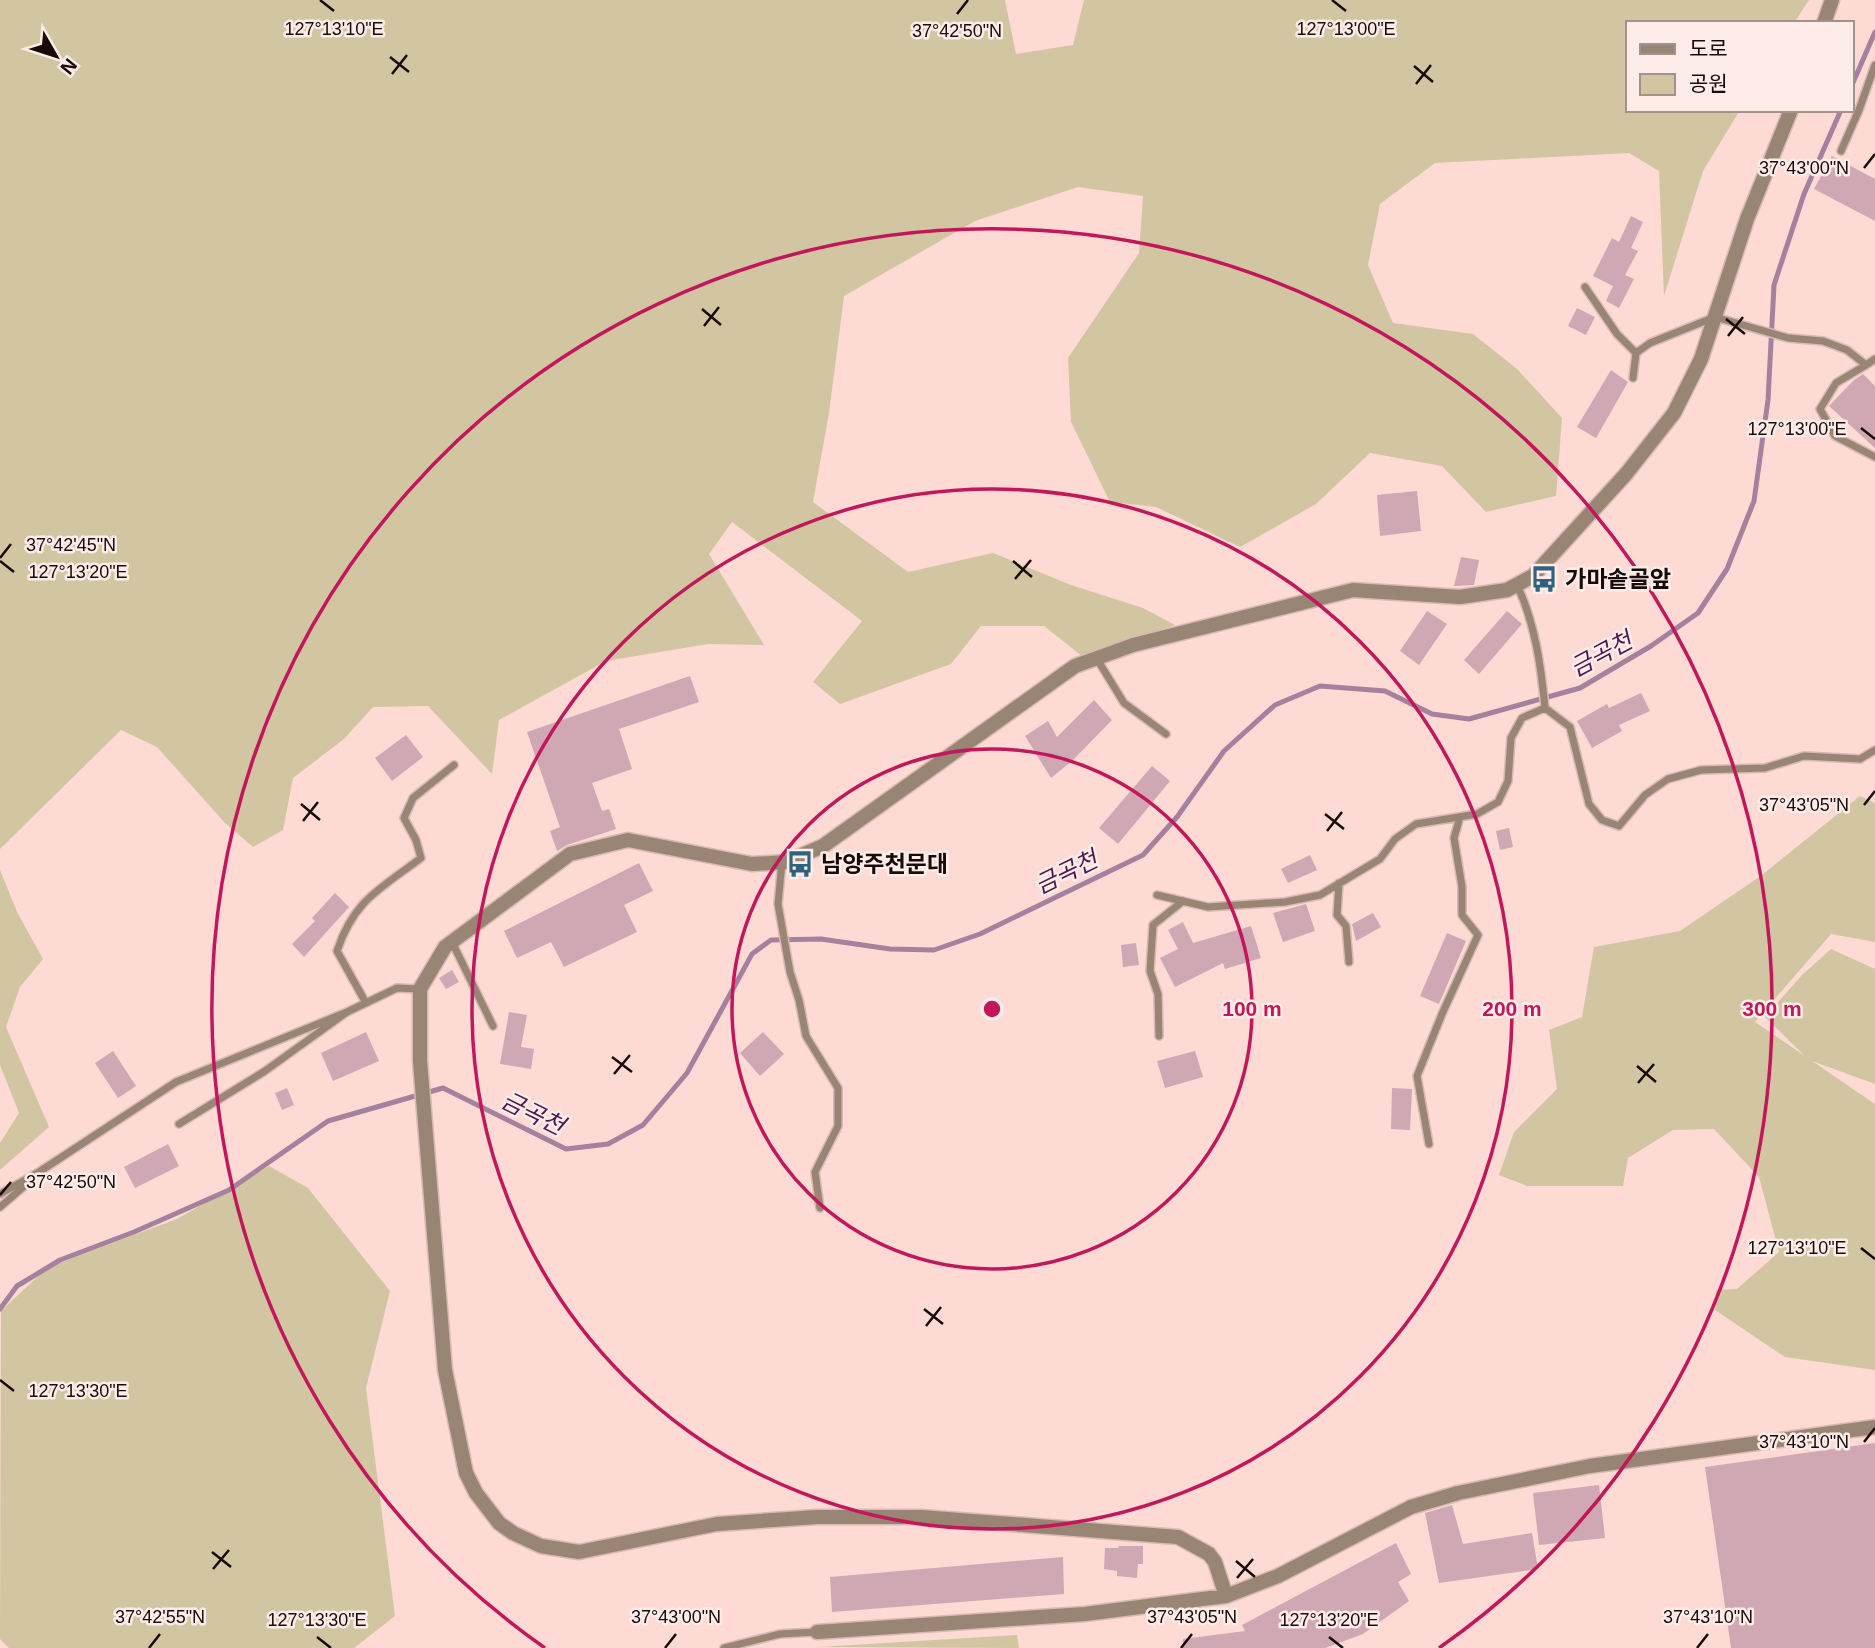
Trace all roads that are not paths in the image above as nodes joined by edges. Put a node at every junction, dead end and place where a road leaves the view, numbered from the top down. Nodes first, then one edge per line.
1 (1832, 0) edge
2 (1825, 21) edge
3 (1875, 65) edge
4 (1789, 112) edge
5 (1841, 151) dead end
6 (1585, 286) dead end
7 (1715, 317) junction
8 (1636, 353) junction
9 (1875, 359) edge
10 (1866, 366) junction
11 (1633, 378) dead end
12 (1875, 457) edge
13 (1517, 585) junction
14 (1096, 658) junction
15 (1545, 708) junction
16 (1166, 734) dead end
17 (1875, 750) edge
18 (454, 765) dead end
19 (1460, 817) junction
20 (782, 862) junction
21 (1339, 883) junction
22 (1157, 895) dead end
23 (1183, 901) junction
24 (452, 942) junction
25 (1349, 962) dead end
26 (420, 989) junction
27 (366, 1003) junction
28 (347, 1012) junction
29 (493, 1026) dead end
30 (1159, 1036) dead end
31 (179, 1124) dead end
32 (1429, 1144) dead end
33 (40, 1172) junction
34 (0, 1194) edge
35 (0, 1207) edge
36 (820, 1208) dead end
37 (1875, 1427) edge
38 (1216, 1565) junction
39 (1226, 1596) junction
40 (1203, 1599) junction
41 (817, 1632) joint
42 (724, 1648) edge

1 - 2 street
3 - 5 lane
4 - 7 street
6 - 8 lane
7 - 8 lane
7 - 10 lane
7 - 13 street
8 - 11 lane
9 - 10 lane
10 - 12 lane
13 - 14 street
13 - 15 lane
14 - 16 lane
14 - 20 street
15 - 17 lane
15 - 19 lane
18 - 27 lane
19 - 21 lane
19 - 32 lane
20 - 24 street
20 - 36 lane
21 - 23 lane
21 - 25 lane
22 - 23 lane
23 - 30 lane
24 - 26 street
24 - 29 lane
26 - 27 lane
26 - 38 street
27 - 28 lane
28 - 31 lane
28 - 33 lane
33 - 34 lane
33 - 35 lane
37 - 39 street
38 - 39 street
38 - 40 lane
39 - 40 street
40 - 41 street
41 - 42 lane

